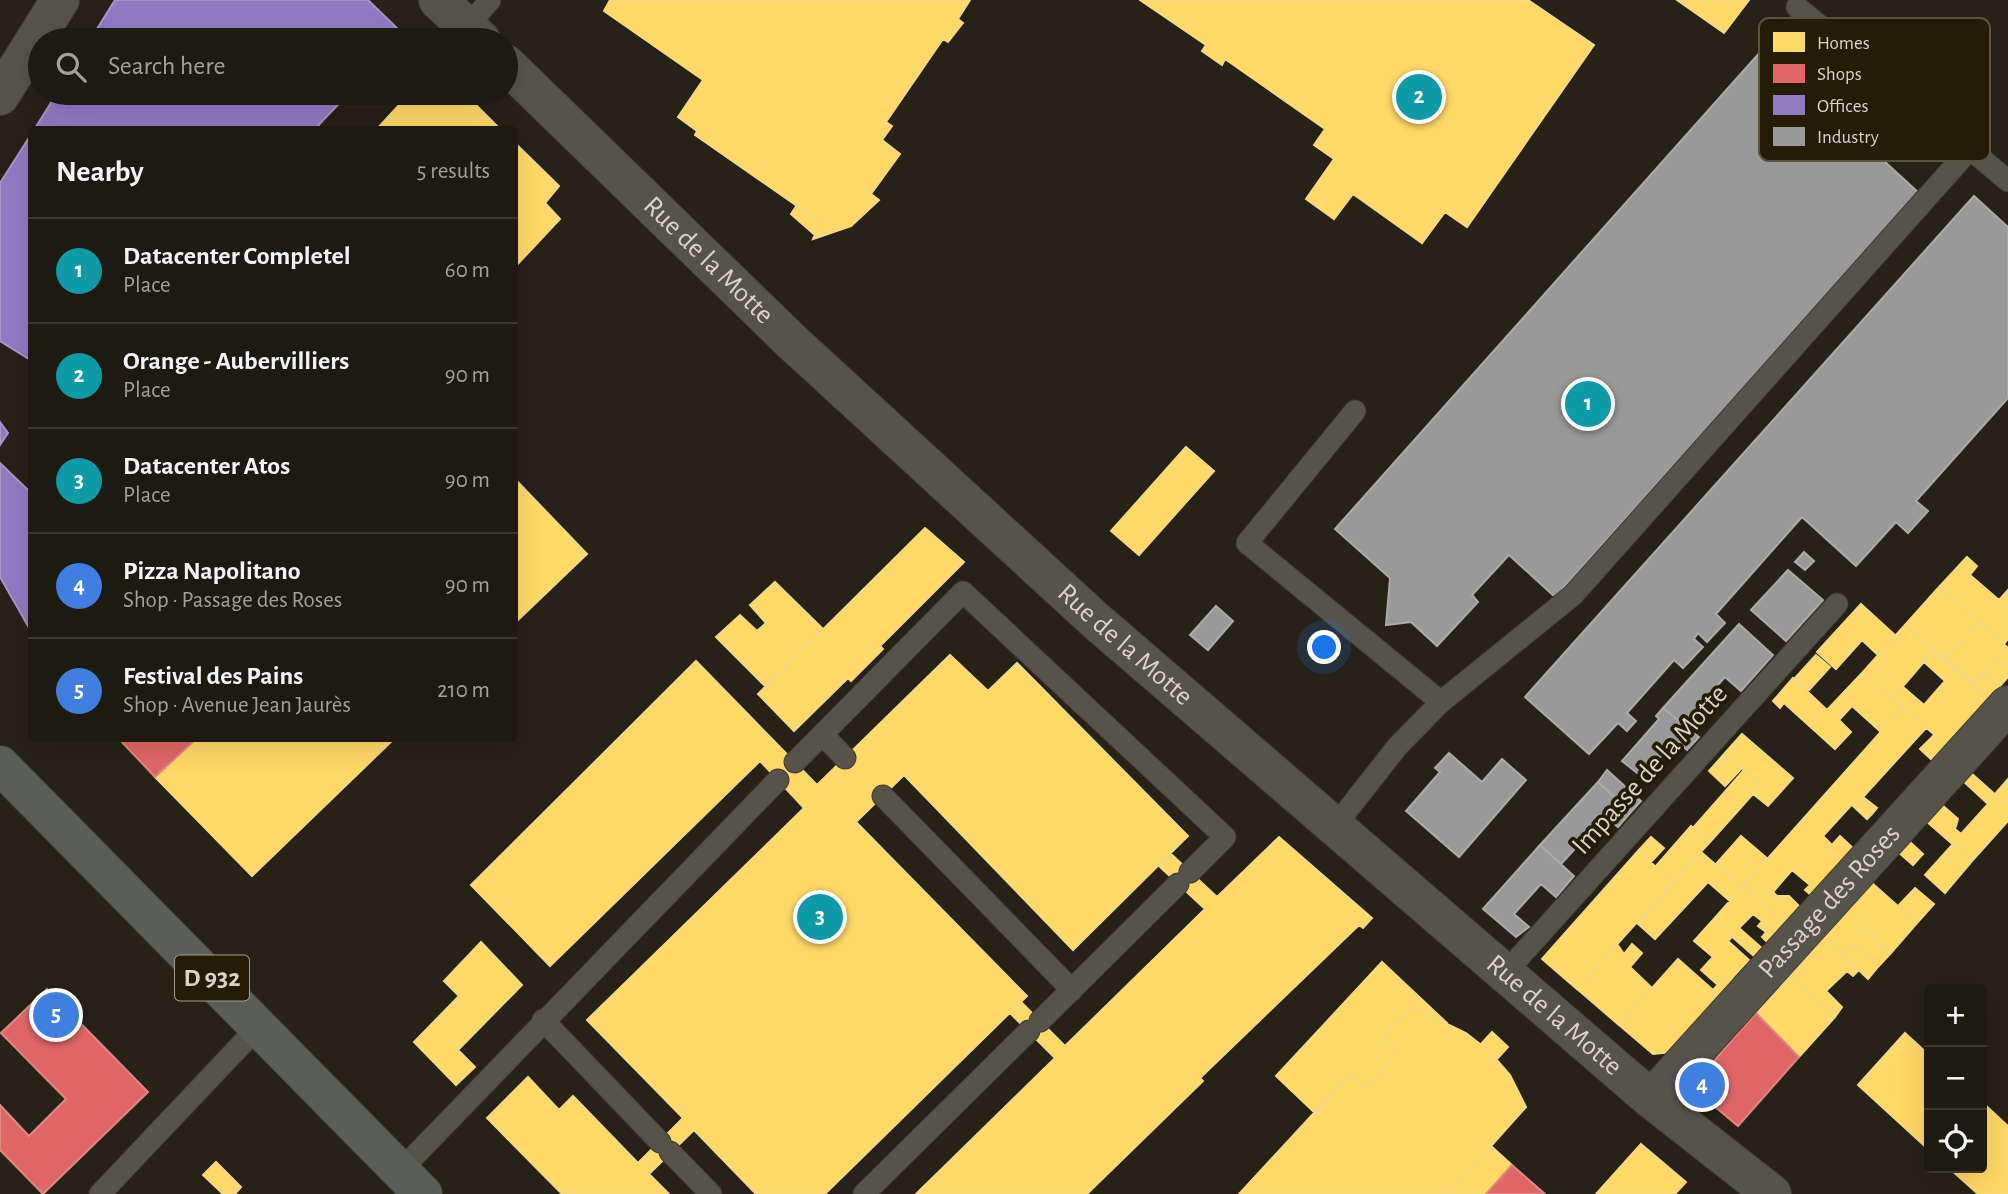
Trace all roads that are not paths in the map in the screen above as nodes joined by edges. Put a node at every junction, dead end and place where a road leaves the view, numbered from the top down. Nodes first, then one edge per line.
1 (60, 0) edge
2 (438, 0) edge
3 (1797, 7) dead end
4 (1810, 18) edge
5 (479, 23) edge
6 (42, 28) edge
7 (28, 51) edge
8 (518, 76) edge
9 (0, 96) edge
10 (1959, 161) edge
11 (1984, 161) edge
12 (2008, 181) edge
13 (1355, 411) dead end
14 (1838, 604) dead end
15 (1441, 702) junction
16 (2008, 705) edge
17 (823, 735) junction
18 (845, 758) dead end
19 (795, 762) dead end
20 (0, 765) edge
21 (778, 780) dead end
22 (883, 796) dead end
23 (1335, 826) junction
24 (1505, 973) junction
25 (1072, 989) junction
26 (543, 1020) junction
27 (259, 1026) junction
28 (1651, 1099) junction
29 (411, 1182) edge
30 (100, 1194) edge
31 (711, 1194) edge
32 (864, 1194) edge
33 (1772, 1194) edge

1 - 6 street
2 - 5 street
3 - 4 lane
7 - 9 street
8 - 23 street, Rue de la Motte
10 - 15 lane
11 - 12 lane
13 - 15 lane
14 - 24 lane, Impasse de la Motte
15 - 23 lane
16 - 28 street, Passage des Roses
17 - 18 lane
17 - 19 lane
17 - 25 lane
20 - 27 main road, D 932
21 - 26 lane
22 - 25 lane
23 - 24 street, Rue de la Motte
24 - 28 street, Rue de la Motte
25 - 32 lane
26 - 29 lane
26 - 31 lane
27 - 29 main road, D 932
27 - 30 lane
28 - 33 street, Rue de la Motte

